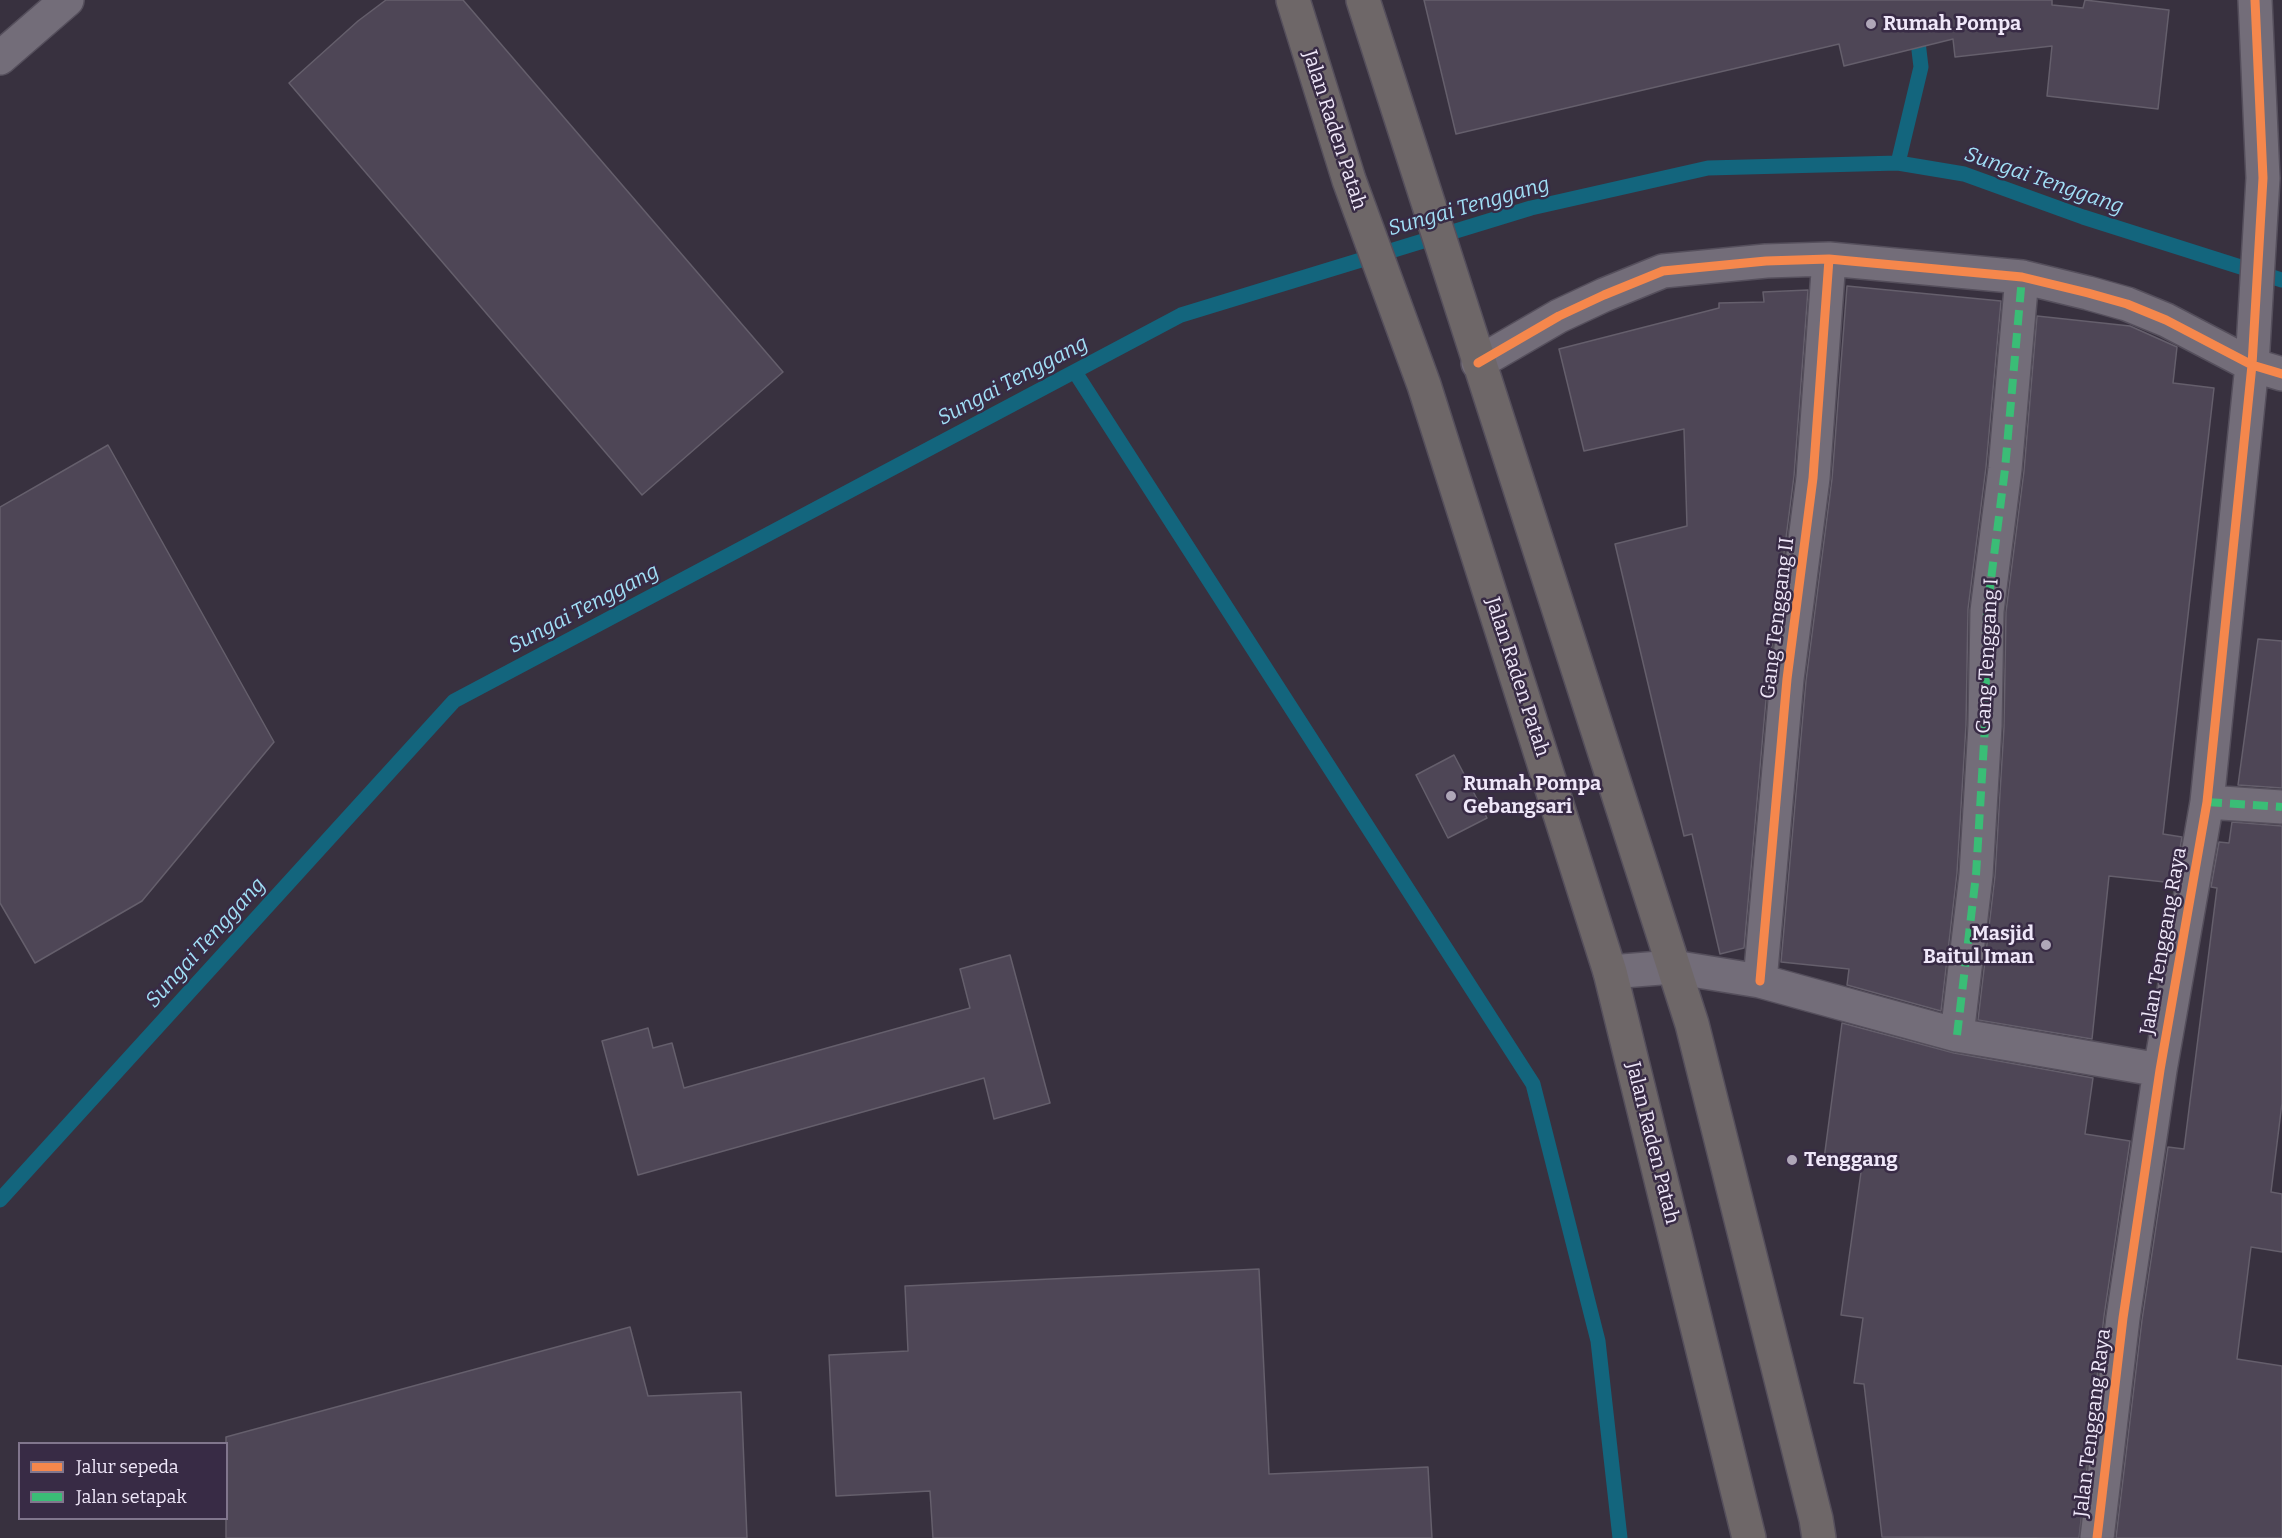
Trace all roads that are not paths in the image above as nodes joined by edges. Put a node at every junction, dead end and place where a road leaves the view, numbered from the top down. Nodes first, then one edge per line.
1 (67, 0) edge
2 (1293, 0) edge
3 (1363, 0) edge
4 (2255, 0) edge
5 (0, 58) edge
6 (2269, 190) edge
7 (1829, 259) junction
8 (2022, 277) junction
9 (1477, 359) junction
10 (2262, 363) edge
11 (2206, 802) junction
12 (2282, 807) edge
13 (1673, 966) junction
14 (1610, 972) junction
15 (1760, 981) junction
16 (1958, 1035) junction
17 (2160, 1070) junction
18 (1749, 1538) edge
19 (1819, 1538) edge
20 (2097, 1538) edge

1 - 5 street
2 - 14 highway, Jalan Raden Patah
3 - 9 highway
4 - 6 street
6 - 10 street, Jalan Tenggang Raya
7 - 8 street
7 - 9 street
7 - 15 street, Gang Tenggang II
8 - 10 street
8 - 16 street, Gang Tenggang I
9 - 13 highway
10 - 11 street, Jalan Tenggang Raya
11 - 12 street
11 - 17 street, Jalan Tenggang Raya
13 - 14 street
13 - 15 street
13 - 19 highway
14 - 18 highway, Jalan Raden Patah
15 - 16 street
16 - 17 street
17 - 20 street, Jalan Tenggang Raya

